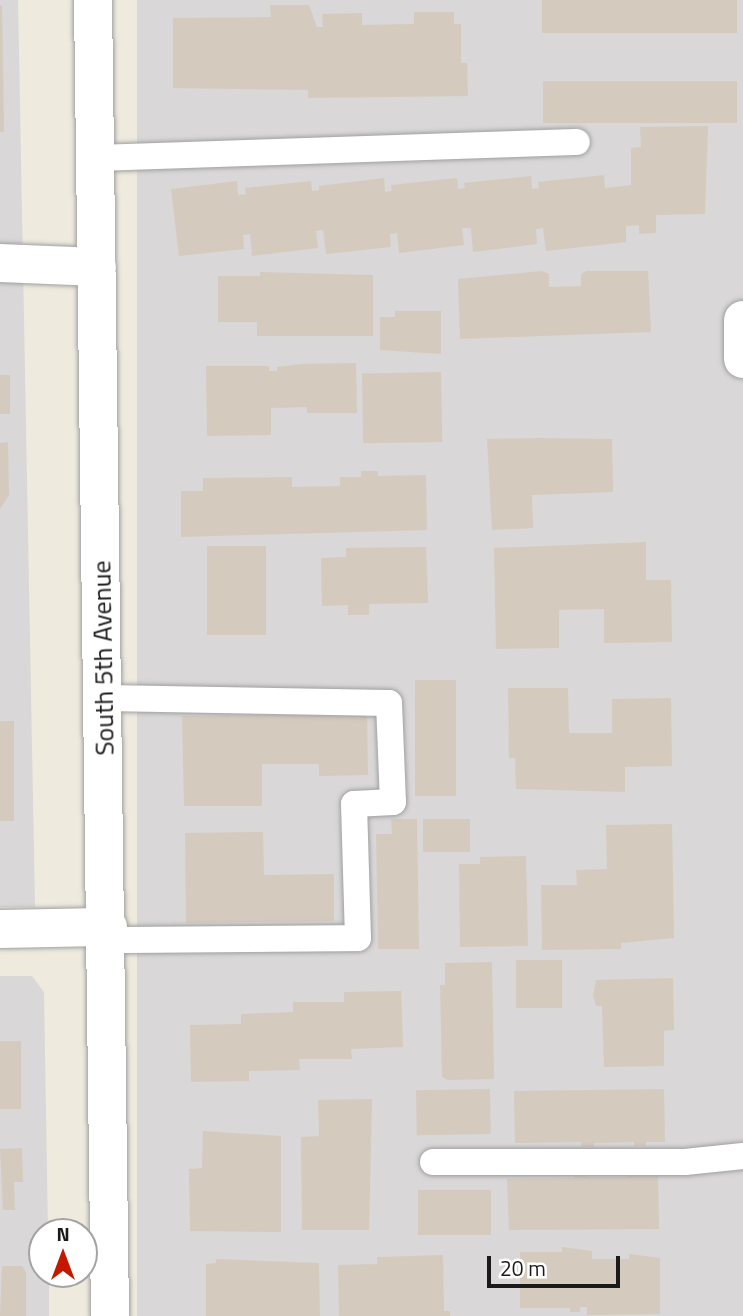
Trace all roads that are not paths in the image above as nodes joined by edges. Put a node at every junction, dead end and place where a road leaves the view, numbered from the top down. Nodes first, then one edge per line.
1 (93, 0) edge
2 (577, 142) dead end
3 (95, 158) junction
4 (0, 263) edge
5 (97, 268) junction
6 (743, 320) edge
7 (743, 359) edge
8 (104, 698) junction
9 (0, 929) edge
10 (108, 934) junction
11 (743, 1156) edge
12 (433, 1162) dead end
13 (110, 1316) edge

1 - 3 street, South 5th Avenue
2 - 3 lane
3 - 5 street, South 5th Avenue
4 - 5 street
5 - 8 street, South 5th Avenue
6 - 7 street
8 - 10 street, South 5th Avenue
8 - 10 lane
9 - 10 street
10 - 13 street, South 5th Avenue
11 - 12 lane

